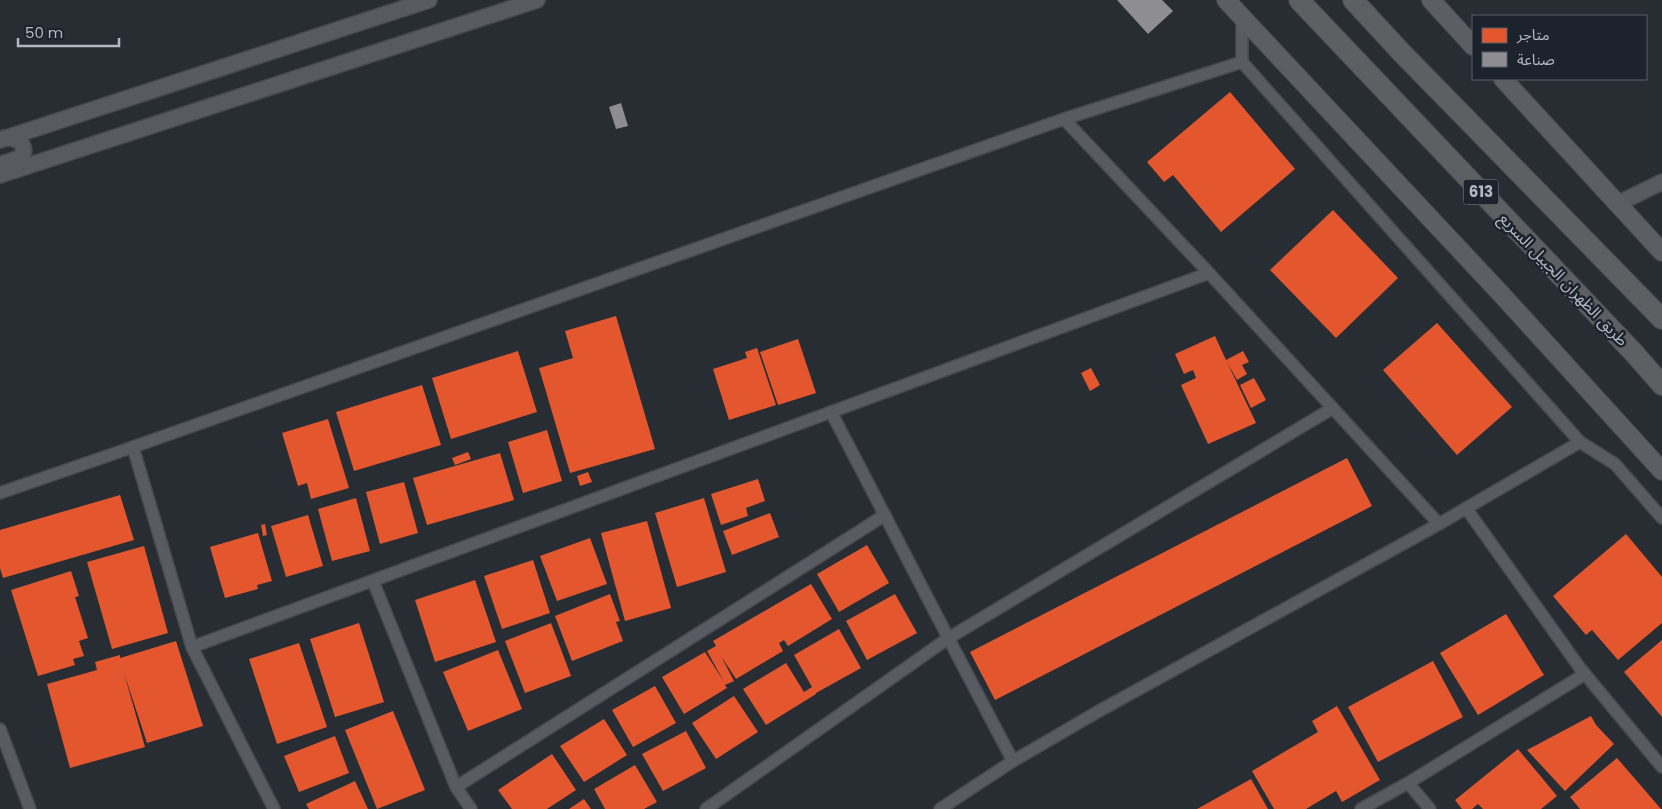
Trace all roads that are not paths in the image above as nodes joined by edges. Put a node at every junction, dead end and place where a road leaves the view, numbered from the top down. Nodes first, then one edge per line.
1 (430, 0) edge
2 (537, 0) edge
3 (1226, 0) edge
4 (1299, 0) edge
5 (1353, 0) edge
6 (1360, 0) edge
7 (1431, 0) edge
8 (1242, 17) junction
9 (1472, 45) edge
10 (1401, 52) junction
11 (1242, 62) junction
12 (1504, 80) edge
13 (1064, 119) junction
14 (2, 139) edge
15 (0, 164) edge
16 (0, 175) edge
17 (1660, 186) edge
18 (1617, 204) junction
19 (1662, 252) edge
20 (1209, 273) junction
21 (1662, 320) edge
22 (1662, 385) edge
23 (1333, 408) junction
24 (831, 412) junction
25 (1580, 442) junction
26 (134, 448) junction
27 (1662, 471) edge
28 (0, 493) edge
29 (1466, 508) junction
30 (885, 514) junction
31 (1662, 518) edge
32 (1439, 524) junction
33 (373, 580) junction
34 (947, 639) junction
35 (192, 647) junction
36 (1585, 674) junction
37 (0, 729) edge
38 (1013, 761) junction
39 (1662, 768) edge
40 (1408, 783) junction
41 (456, 787) junction
42 (30, 809) edge
43 (274, 809) edge
44 (471, 809) edge
45 (706, 809) edge
46 (940, 809) edge
47 (1361, 809) edge
48 (1430, 809) edge

1 - 14 street
2 - 16 street
3 - 8 main road
4 - 22 highway, طريق الظهران الجبيل السريع / 613
5 - 10 highway, 613
6 - 10 highway
7 - 9 main road
8 - 11 street
8 - 27 main road
10 - 21 highway, 613
11 - 13 street
11 - 25 street
12 - 18 main road
13 - 20 street
13 - 26 street
14 - 15 street
17 - 18 street
18 - 19 main road
20 - 23 street
20 - 24 street
23 - 32 street
23 - 34 street
24 - 30 street
24 - 33 street
25 - 29 street
25 - 31 street
26 - 28 street
26 - 35 street
29 - 32 street
29 - 36 street
30 - 34 street
30 - 41 street
32 - 38 street
33 - 35 street
33 - 41 street
34 - 38 street
34 - 45 street
35 - 43 street
36 - 39 street
36 - 40 street
37 - 42 street
38 - 46 street
40 - 47 street
40 - 48 street
41 - 44 street

